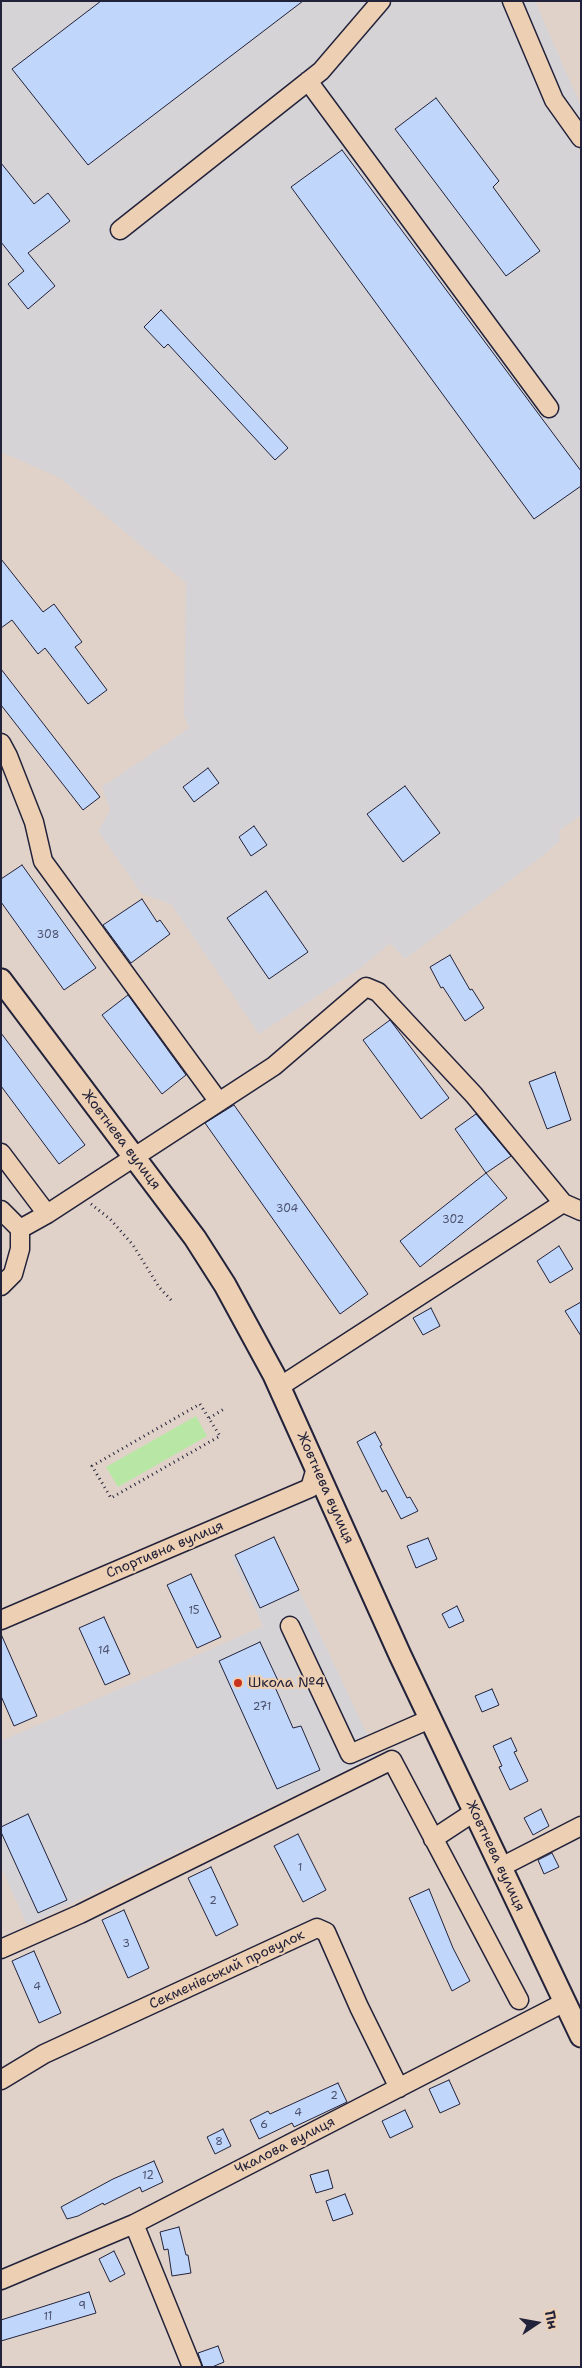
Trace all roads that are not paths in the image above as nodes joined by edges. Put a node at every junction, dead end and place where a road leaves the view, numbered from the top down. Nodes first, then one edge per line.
1 (381, 1) edge
2 (512, 1) edge
3 (308, 81) junction
4 (581, 138) edge
5 (120, 230) dead end
6 (549, 408) dead end
7 (1, 743) edge
8 (1, 980) edge
9 (219, 1102) junction
10 (1, 1154) edge
11 (134, 1157) junction
12 (563, 1203) junction
13 (1, 1210) edge
14 (581, 1211) edge
15 (47, 1214) junction
16 (20, 1229) junction
17 (1, 1286) edge
18 (279, 1388) junction
19 (316, 1468) junction
20 (1, 1620) edge
21 (290, 1626) dead end
22 (430, 1718) junction
23 (474, 1812) junction
24 (581, 1826) edge
25 (433, 1839) junction
26 (501, 1867) junction
27 (1, 1949) edge
28 (519, 2000) dead end
29 (565, 2002) junction
30 (581, 2036) edge
31 (1, 2080) edge
32 (399, 2088) junction
33 (134, 2224) junction
34 (1, 2280) edge
35 (192, 2367) edge

1 - 3 street
2 - 4 street
3 - 5 street
3 - 6 street
7 - 9 street
8 - 11 main road, Жовтнева вулиця
9 - 11 street
9 - 12 street
10 - 15 street
11 - 15 street
11 - 18 main road, Жовтнева вулиця
12 - 14 street
12 - 18 street
13 - 16 street
15 - 16 street
16 - 17 street
18 - 19 main road, Жовтнева вулиця
19 - 20 street, Спортивна вулиця
19 - 22 main road, Жовтнева вулиця
21 - 22 street
22 - 23 main road, Жовтнева вулиця
23 - 25 street
23 - 26 main road, Жовтнева вулиця
24 - 26 street
25 - 27 street
25 - 28 street
26 - 29 main road, Жовтнева вулиця
29 - 30 main road, Жовтнева вулиця
29 - 32 street, Чкалова вулиця
31 - 32 street, Секменівський провулок
32 - 33 street, Чкалова вулиця
33 - 34 street, Чкалова вулиця
33 - 35 street

